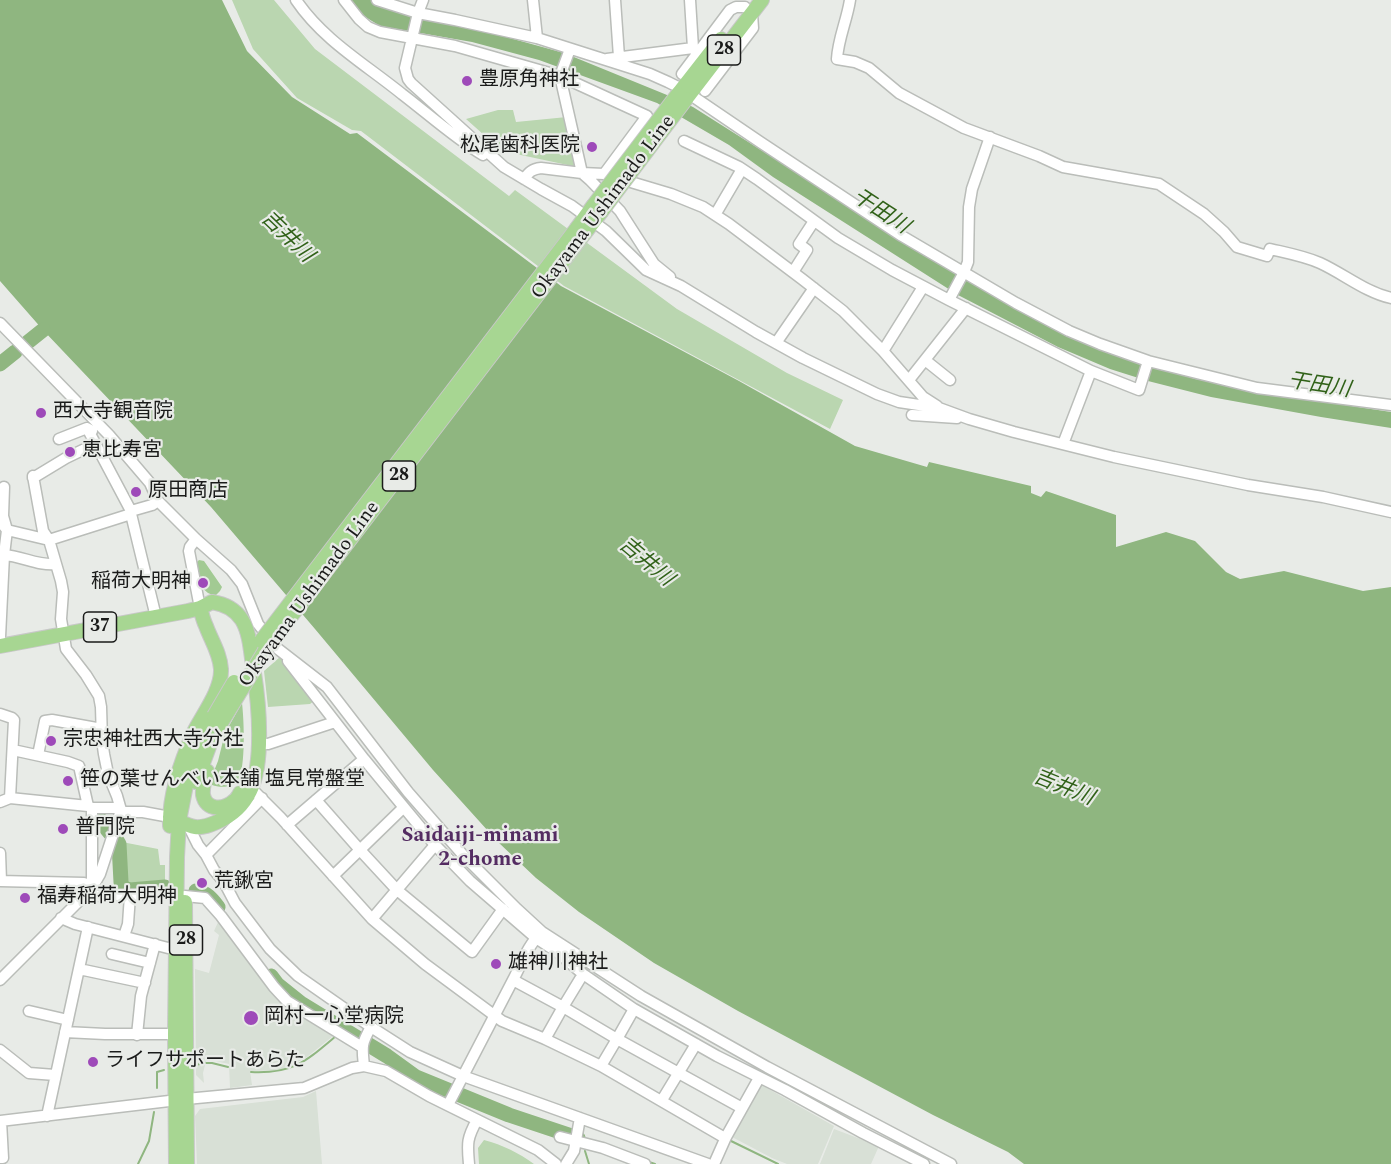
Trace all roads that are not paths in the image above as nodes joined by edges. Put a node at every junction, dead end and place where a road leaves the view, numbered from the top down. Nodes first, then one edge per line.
1 (296, 0) edge
2 (344, 0) edge
3 (377, 0) edge
4 (423, 0) edge
5 (534, 0) edge
6 (615, 0) edge
7 (690, 0) edge
8 (762, 0) edge
9 (850, 0) edge
10 (401, 4) edge
11 (749, 7) edge
12 (418, 15) junction
13 (413, 35) junction
14 (537, 38) junction
15 (697, 49) junction
16 (569, 50) junction
17 (619, 57) junction
18 (603, 59) junction
19 (561, 74) junction
20 (682, 74) dead end
21 (705, 91) dead end
22 (684, 94) junction
23 (990, 137) junction
24 (684, 141) dead end
25 (504, 167) junction
26 (742, 169) junction
27 (582, 173) junction
28 (604, 174) junction
29 (524, 179) junction
30 (593, 214) junction
31 (715, 215) junction
32 (814, 221) junction
33 (793, 273) junction
34 (963, 274) junction
35 (681, 286) junction
36 (923, 287) junction
37 (814, 288) junction
38 (950, 298) junction
39 (1391, 298) edge
40 (966, 308) junction
41 (0, 323) edge
42 (776, 343) junction
43 (883, 351) junction
44 (925, 360) junction
45 (1148, 362) junction
46 (1091, 371) junction
47 (909, 380) junction
48 (950, 380) dead end
49 (1391, 405) edge
50 (939, 408) junction
51 (912, 415) dead end
52 (969, 419) junction
53 (87, 428) junction
54 (109, 435) junction
55 (59, 439) dead end
56 (95, 444) junction
57 (1063, 444) junction
58 (4, 487) dead end
59 (158, 501) junction
60 (1391, 512) edge
61 (131, 513) junction
62 (4, 525) edge
63 (196, 539) junction
64 (49, 540) junction
65 (4, 555) junction
66 (56, 564) junction
67 (200, 608) junction
68 (156, 617) junction
69 (64, 634) junction
70 (0, 637) edge
71 (0, 646) edge
72 (278, 649) junction
73 (0, 714) edge
74 (217, 719) junction
75 (335, 722) junction
76 (102, 729) junction
77 (213, 736) junction
78 (259, 744) junction
79 (13, 750) junction
80 (38, 755) junction
81 (364, 759) junction
82 (108, 773) junction
83 (82, 779) junction
84 (257, 793) junction
85 (5, 800) edge
86 (316, 800) junction
87 (90, 807) junction
88 (403, 808) junction
89 (121, 810) junction
90 (179, 821) junction
91 (287, 825) junction
92 (435, 845) junction
93 (360, 850) junction
94 (0, 853) edge
95 (206, 855) junction
96 (333, 876) junction
97 (1, 881) edge
98 (92, 887) junction
99 (397, 890) junction
100 (178, 894) junction
101 (130, 895) junction
102 (84, 896) junction
103 (503, 909) junction
104 (61, 918) junction
105 (372, 919) junction
106 (88, 927) junction
107 (539, 935) junction
108 (124, 936) junction
109 (155, 944) junction
110 (176, 946) junction
111 (112, 954) dead end
112 (150, 963) junction
113 (79, 969) junction
114 (181, 973) junction
115 (580, 979) dead end
116 (0, 980) edge
117 (513, 980) junction
118 (145, 983) junction
119 (563, 1006) junction
120 (634, 1009) junction
121 (29, 1011) dead end
122 (494, 1015) junction
123 (68, 1020) junction
124 (371, 1028) junction
125 (66, 1032) junction
126 (175, 1034) junction
127 (137, 1035) junction
128 (546, 1039) junction
129 (617, 1039) junction
130 (363, 1043) junction
131 (696, 1044) junction
132 (0, 1050) edge
133 (364, 1066) junction
134 (601, 1066) junction
135 (679, 1073) junction
136 (56, 1075) junction
137 (463, 1076) junction
138 (759, 1078) junction
139 (180, 1100) junction
140 (662, 1100) junction
141 (450, 1102) junction
142 (742, 1108) junction
143 (47, 1116) junction
144 (580, 1118) junction
145 (477, 1120) junction
146 (0, 1121) edge
147 (560, 1137) dead end
148 (577, 1137) junction
149 (725, 1138) junction
150 (2, 1160) edge
151 (176, 1164) edge
152 (187, 1164) edge
153 (469, 1164) edge
154 (556, 1164) edge
155 (566, 1164) edge
156 (645, 1164) edge
157 (708, 1164) edge
158 (714, 1164) edge
159 (924, 1164) edge
160 (951, 1164) edge

1 - 25 street
2 - 13 street
3 - 10 street
4 - 12 street
5 - 14 street
6 - 17 street
7 - 15 street
8 - 11 main road, Okayama Ushimado Line / 28
9 - 23 street
10 - 12 street
11 - 15 street
11 - 21 street
11 - 22 main road, Okayama Ushimado Line / 28
12 - 13 street
12 - 14 street
13 - 19 street
13 - 25 street
14 - 16 street
15 - 17 street
15 - 20 street
16 - 18 street
16 - 19 street
17 - 18 street
18 - 22 street
19 - 27 street
19 - 28 street
22 - 30 main road, Okayama Ushimado Line / 28, bridge
22 - 34 street
23 - 34 street
23 - 39 street
24 - 26 street
25 - 29 street
26 - 31 street
26 - 32 street
27 - 28 street
27 - 29 street
27 - 35 street
28 - 31 street
29 - 30 street
30 - 35 street
30 - 74 main road, Okayama Ushimado Line / 28, bridge
31 - 33 street
32 - 33 street
32 - 36 street
33 - 37 street
34 - 38 street
34 - 45 street
35 - 42 street
36 - 38 street
36 - 43 street
37 - 42 street
37 - 43 street
38 - 40 street
40 - 44 street
40 - 46 street
41 - 54 street
42 - 50 street
43 - 47 street
44 - 47 street
44 - 48 street
45 - 46 street
45 - 49 street
46 - 57 street
47 - 50 street
50 - 52 street
51 - 52 street
52 - 57 street
53 - 54 street
53 - 55 street
53 - 56 street
54 - 59 street
56 - 61 street
56 - 64 street
57 - 60 street
58 - 62 street
59 - 61 street
59 - 63 street
61 - 64 street
61 - 68 street
62 - 64 street
62 - 65 street
63 - 67 street
63 - 72 street
64 - 66 street
65 - 66 street
65 - 70 street
66 - 69 street
67 - 68 main road, 37
67 - 77 main road
67 - 78 main road, 37
67 - 90 main road
68 - 69 main road, 37
69 - 71 main road, 37
69 - 76 street
72 - 75 street
72 - 107 street
73 - 79 street
74 - 77 main road, Okayama Ushimado Line / 28
74 - 90 main road, Okayama Ushimado Line / 28
75 - 78 street
75 - 81 street
76 - 80 street
76 - 82 street
77 - 90 main road, Okayama Ushimado Line / 28
78 - 84 main road, 37
79 - 80 street
79 - 85 street
80 - 83 street
81 - 86 street
81 - 88 street
82 - 83 street
82 - 89 street
83 - 87 street
84 - 90 main road, 37
84 - 91 street
84 - 95 street
85 - 87 street
86 - 91 street
86 - 93 street
87 - 89 street
87 - 98 street
88 - 92 street
88 - 93 street
89 - 90 street
89 - 98 street
90 - 95 street
90 - 100 main road, Okayama Ushimado Line / 28
91 - 96 street
92 - 99 street
92 - 103 street
93 - 96 street
93 - 99 street
94 - 97 street
95 - 124 street
96 - 105 street
97 - 98 street
98 - 102 street
99 - 103 street
99 - 105 street
100 - 101 street
100 - 110 main road, Okayama Ushimado Line / 28
100 - 114 main road, Okayama Ushimado Line / 28
100 - 130 street
101 - 102 street
101 - 108 street
102 - 104 street
103 - 107 street
104 - 106 street
104 - 116 street
105 - 122 street
106 - 108 street
106 - 113 street
107 - 117 street
107 - 120 street
107 - 160 street
108 - 109 street
109 - 110 street
109 - 112 street
110 - 114 main road, Okayama Ushimado Line / 28
111 - 112 street
112 - 118 street
113 - 118 street
113 - 123 street
114 - 126 main road, Okayama Ushimado Line / 28
114 - 139 main road, Okayama Ushimado Line / 28
115 - 119 street
117 - 119 street
117 - 122 street
118 - 127 street
119 - 128 street
119 - 129 street
120 - 129 street
120 - 131 street
121 - 123 street
122 - 128 street
122 - 137 street
123 - 125 street
124 - 130 street
124 - 137 street
125 - 127 street
125 - 136 street
126 - 127 street
126 - 139 main road, Okayama Ushimado Line / 28
128 - 134 street
129 - 134 street
129 - 135 street
130 - 133 street
131 - 135 street
131 - 138 street
132 - 136 street
133 - 139 street
133 - 141 street
134 - 140 street
135 - 140 street
135 - 142 street
136 - 143 street
137 - 141 street
137 - 144 street
138 - 142 street
138 - 159 street
139 - 143 street
139 - 151 main road, Okayama Ushimado Line / 28
139 - 152 main road, Okayama Ushimado Line / 28
140 - 149 street
141 - 145 street
142 - 149 street
143 - 146 street
144 - 148 street
144 - 157 street
145 - 153 street
145 - 154 street
146 - 150 street
147 - 148 street
148 - 155 street
148 - 156 street
149 - 158 street

